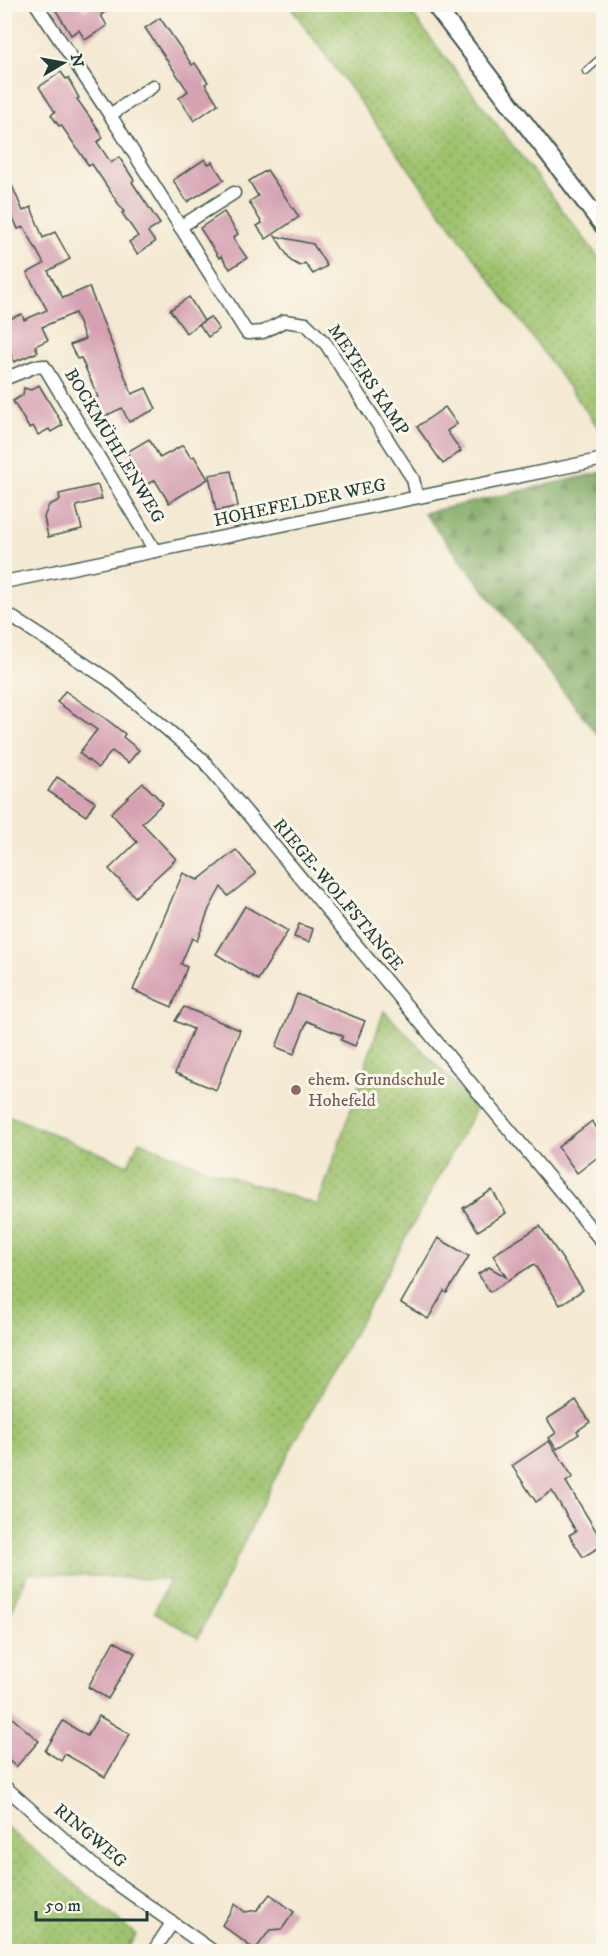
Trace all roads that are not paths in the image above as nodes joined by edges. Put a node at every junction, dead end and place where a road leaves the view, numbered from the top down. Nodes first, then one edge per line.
1 (36, 4) edge
2 (434, 4) edge
3 (603, 55) edge
4 (586, 71) dead end
5 (153, 86) dead end
6 (110, 115) junction
7 (234, 193) dead end
8 (180, 227) junction
9 (603, 227) edge
10 (4, 379) edge
11 (603, 459) edge
12 (417, 497) junction
13 (155, 551) junction
14 (4, 582) edge
15 (4, 612) edge
16 (603, 1244) edge
17 (4, 1786) edge
18 (172, 1923) junction
19 (153, 1952) edge
20 (213, 1952) edge

1 - 6 street, MEYERS KAMP
2 - 9 main road
3 - 4 lane
5 - 6 street
6 - 8 street, MEYERS KAMP
7 - 8 street
8 - 12 street, MEYERS KAMP
10 - 13 street, BOCKMÜHLENWEG
11 - 12 street, HOHEFELDER WEG
12 - 13 street, HOHEFELDER WEG
13 - 14 street, HOHEFELDER WEG
15 - 16 street, RIEGE-WOLFSTANGE
17 - 18 street, RINGWEG
18 - 19 street
18 - 20 street, RINGWEG

